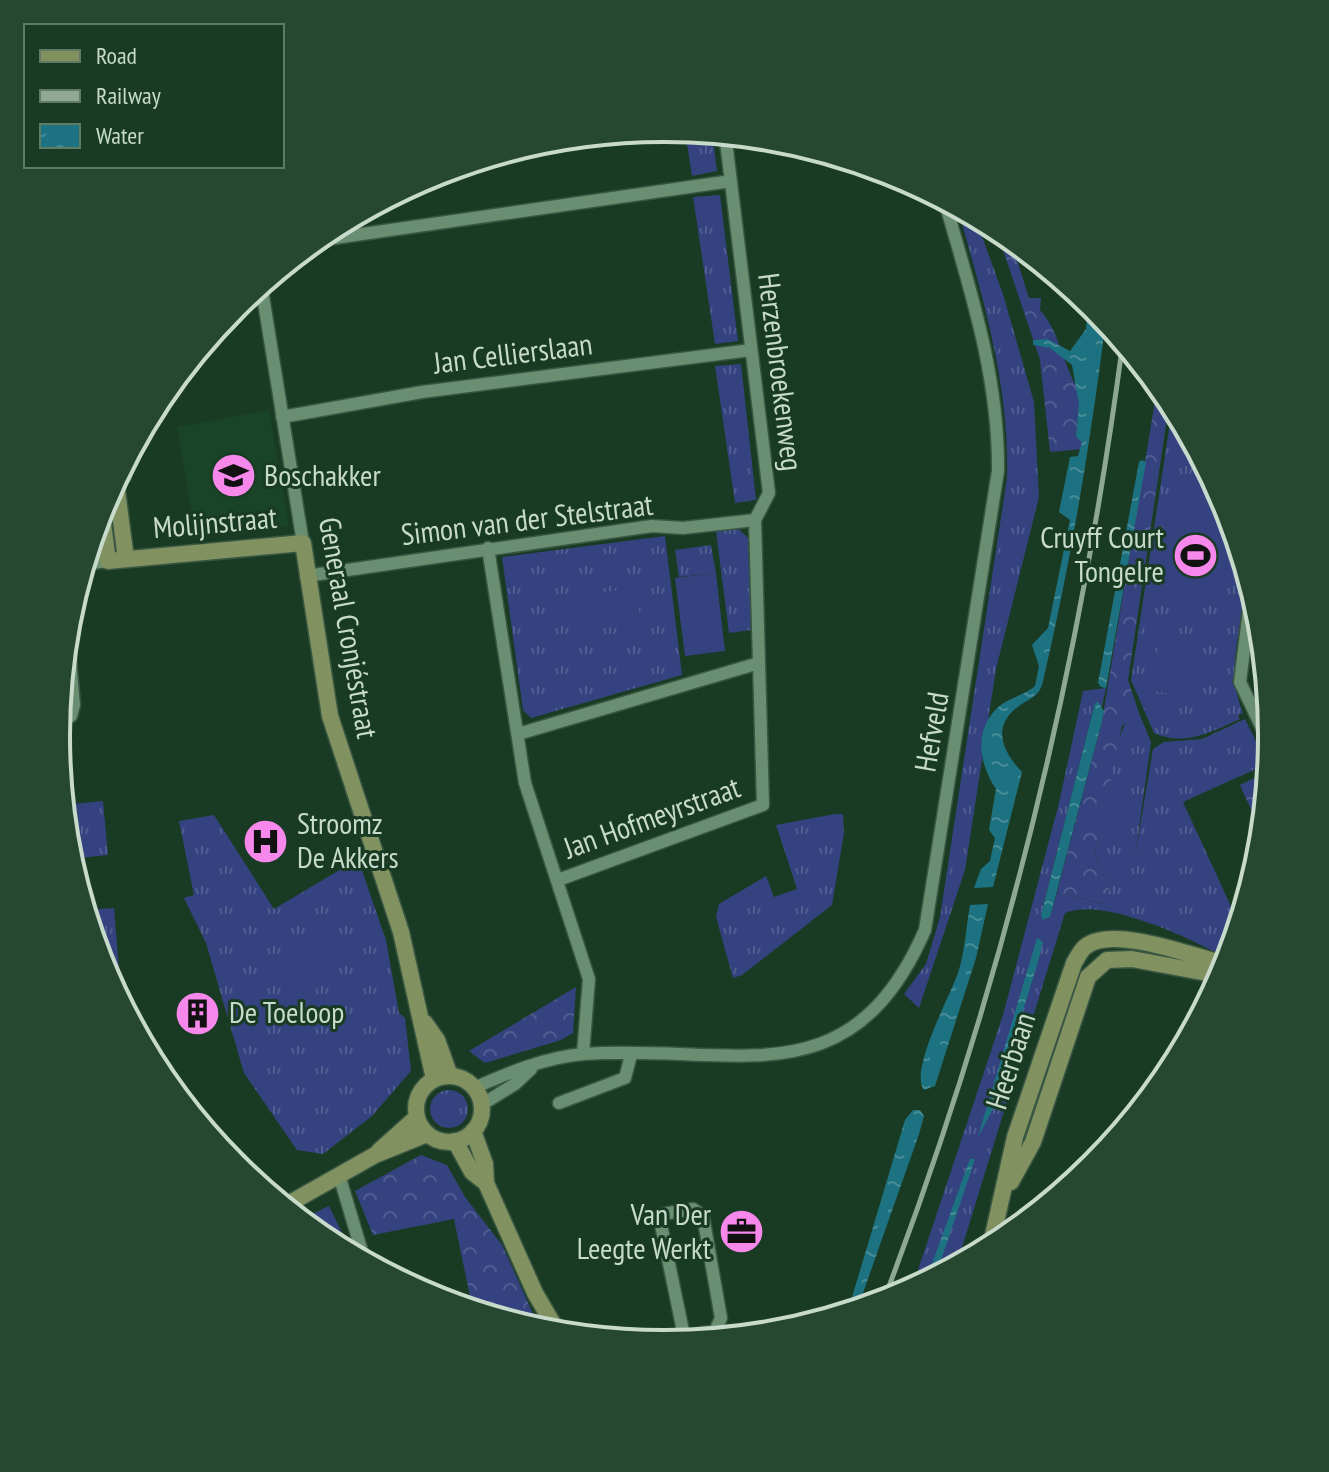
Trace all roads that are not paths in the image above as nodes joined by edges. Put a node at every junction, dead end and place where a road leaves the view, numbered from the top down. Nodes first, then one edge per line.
1 (727, 145) edge
2 (731, 181) junction
3 (948, 214) edge
4 (342, 237) edge
5 (263, 298) edge
6 (751, 350) junction
7 (282, 417) junction
8 (117, 503) edge
9 (755, 520) junction
10 (105, 537) edge
11 (303, 543) junction
12 (488, 548) junction
13 (126, 559) junction
14 (108, 561) junction
15 (96, 562) edge
16 (306, 576) junction
17 (1248, 619) edge
18 (759, 663) junction
19 (72, 685) edge
20 (71, 716) edge
21 (1259, 721) edge
22 (518, 734) junction
23 (763, 805) joint
24 (558, 880) junction
25 (1215, 962) edge
26 (1210, 974) edge
27 (583, 1054) junction
28 (631, 1055) junction
29 (533, 1066) junction
30 (442, 1078) junction
31 (474, 1088) junction
32 (559, 1103) dead end
33 (481, 1105) junction
34 (417, 1117) junction
35 (473, 1131) junction
36 (427, 1134) junction
37 (455, 1141) junction
38 (375, 1155) junction
39 (339, 1175) junction
40 (486, 1183) junction
41 (1003, 1198) junction
42 (294, 1201) edge
43 (995, 1230) edge
44 (360, 1247) edge
45 (550, 1319) edge
46 (717, 1328) edge
47 (683, 1330) edge

1 - 2 street, Herzenbroekenweg
2 - 4 street
2 - 6 street, Herzenbroekenweg
3 - 28 street, Hefveld
5 - 7 street, Generaal Cronjéstraat
6 - 7 street, Jan Cellierslaan
6 - 9 street, Herzenbroekenweg
7 - 11 street, Generaal Cronjéstraat
8 - 13 street
9 - 12 street, Simon van der Stelstraat
9 - 18 street, Herzenbroekenweg
10 - 14 street
11 - 13 street, Molijnstraat
11 - 16 street, Generaal Cronjéstraat
12 - 16 street, Simon van der Stelstraat
12 - 22 street
13 - 14 street, Molijnstraat
14 - 15 street, Molijnstraat
16 - 30 street, Generaal Cronjéstraat
17 - 21 street
18 - 22 street
18 - 23 street, Herzenbroekenweg
19 - 20 street
22 - 24 street
23 - 24 street, Jan Hofmeyrstraat
24 - 27 street
25 - 41 street, Heerbaan
26 - 41 street, Heerbaan
27 - 28 street, Hefveld
27 - 29 street, Hefveld
28 - 32 street
29 - 31 street, Hefveld
29 - 33 street, Hefveld
30 - 31 street
30 - 34 street
31 - 33 street
33 - 35 street
34 - 36 street
34 - 38 street
35 - 37 street
35 - 40 street
36 - 37 street
36 - 38 street
37 - 40 street
38 - 39 street
39 - 42 street
39 - 44 street
40 - 45 street
41 - 43 street, Heerbaan
46 - 47 street

